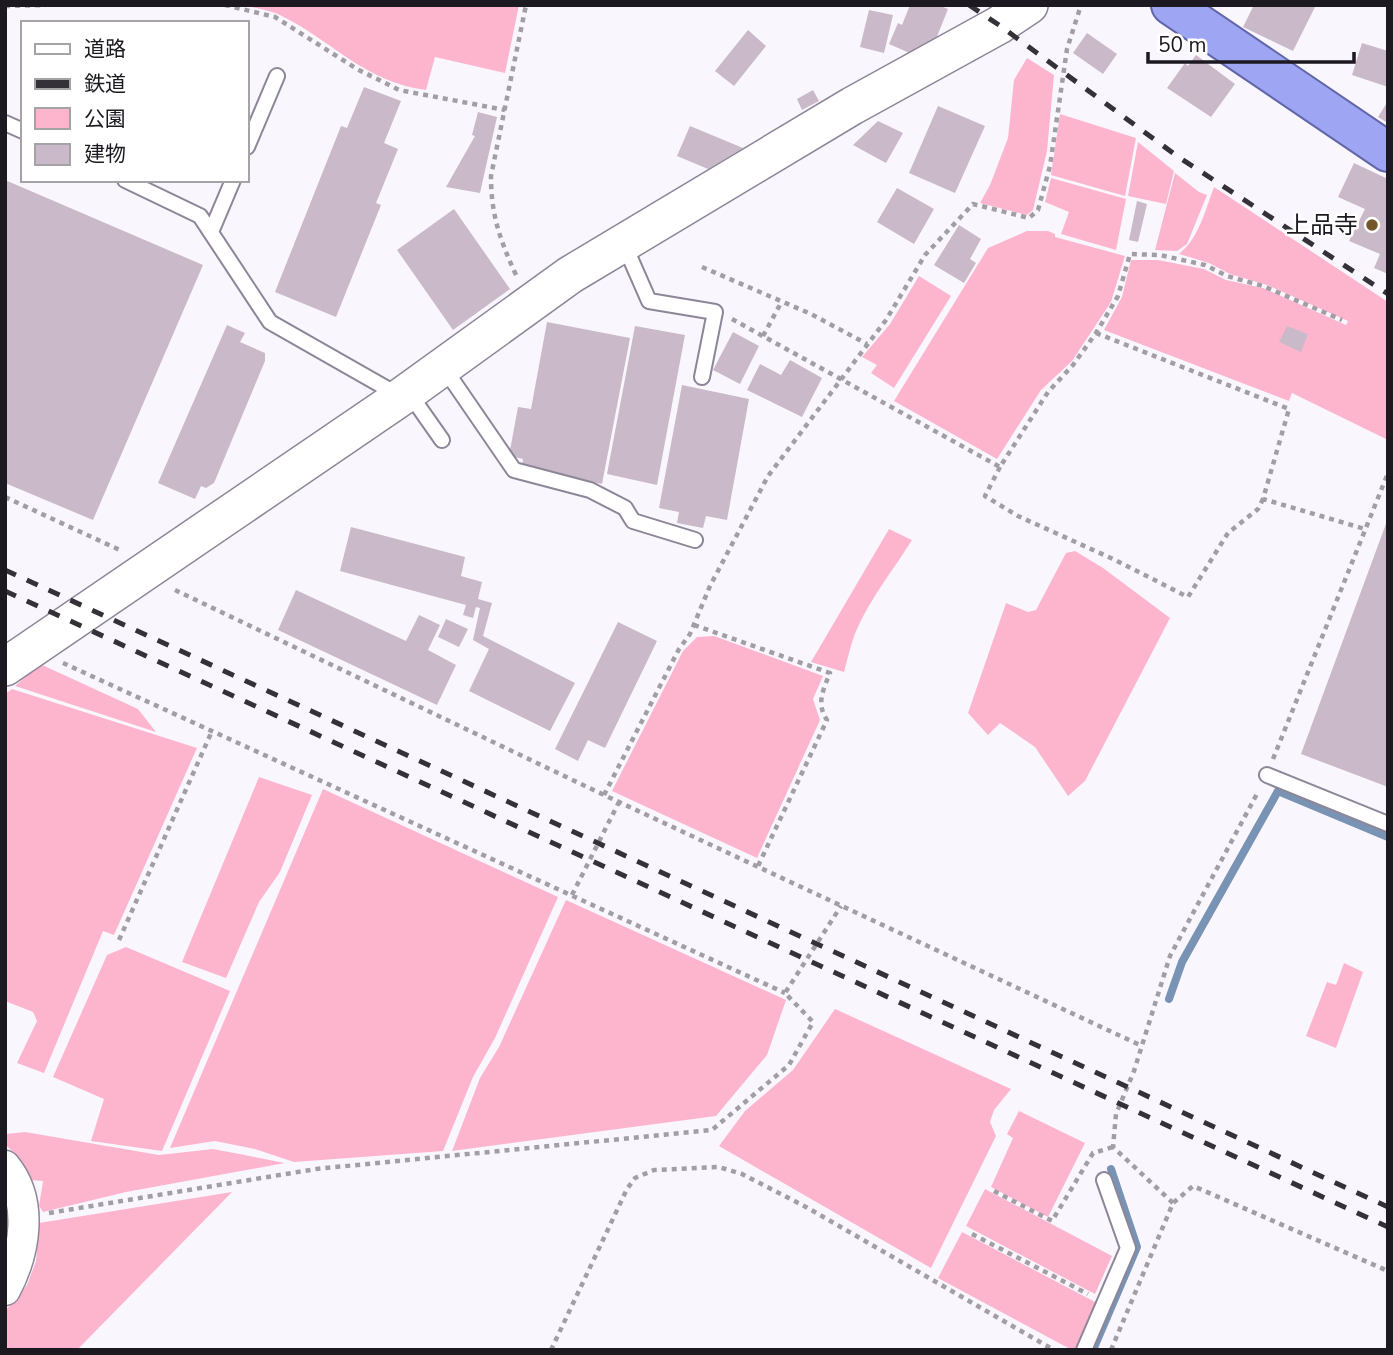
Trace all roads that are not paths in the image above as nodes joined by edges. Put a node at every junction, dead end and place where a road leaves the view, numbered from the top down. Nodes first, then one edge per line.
1 (1028, 5) edge
2 (1171, 5) edge
3 (277, 76) dead end
4 (5, 123) edge
5 (21, 130) edge
6 (248, 145) edge
7 (1388, 152) edge
8 (129, 182) edge
9 (232, 182) edge
10 (211, 232) junction
11 (624, 243) junction
12 (443, 367) junction
13 (702, 377) dead end
14 (405, 394) junction
15 (442, 440) dead end
16 (695, 540) dead end
17 (18, 657) edge
18 (1267, 775) road end
19 (1388, 824) edge
20 (5, 1166) edge
21 (1104, 1180) dead end
22 (5, 1290) edge
23 (1084, 1350) edge

1 - 11 street
2 - 7 highway
3 - 6 lane
4 - 5 lane
8 - 10 lane
9 - 10 lane
10 - 14 lane
11 - 12 street
11 - 13 lane
12 - 14 street
12 - 16 lane
14 - 15 lane
14 - 17 street
18 - 19 lane
20 - 22 street
21 - 23 lane

